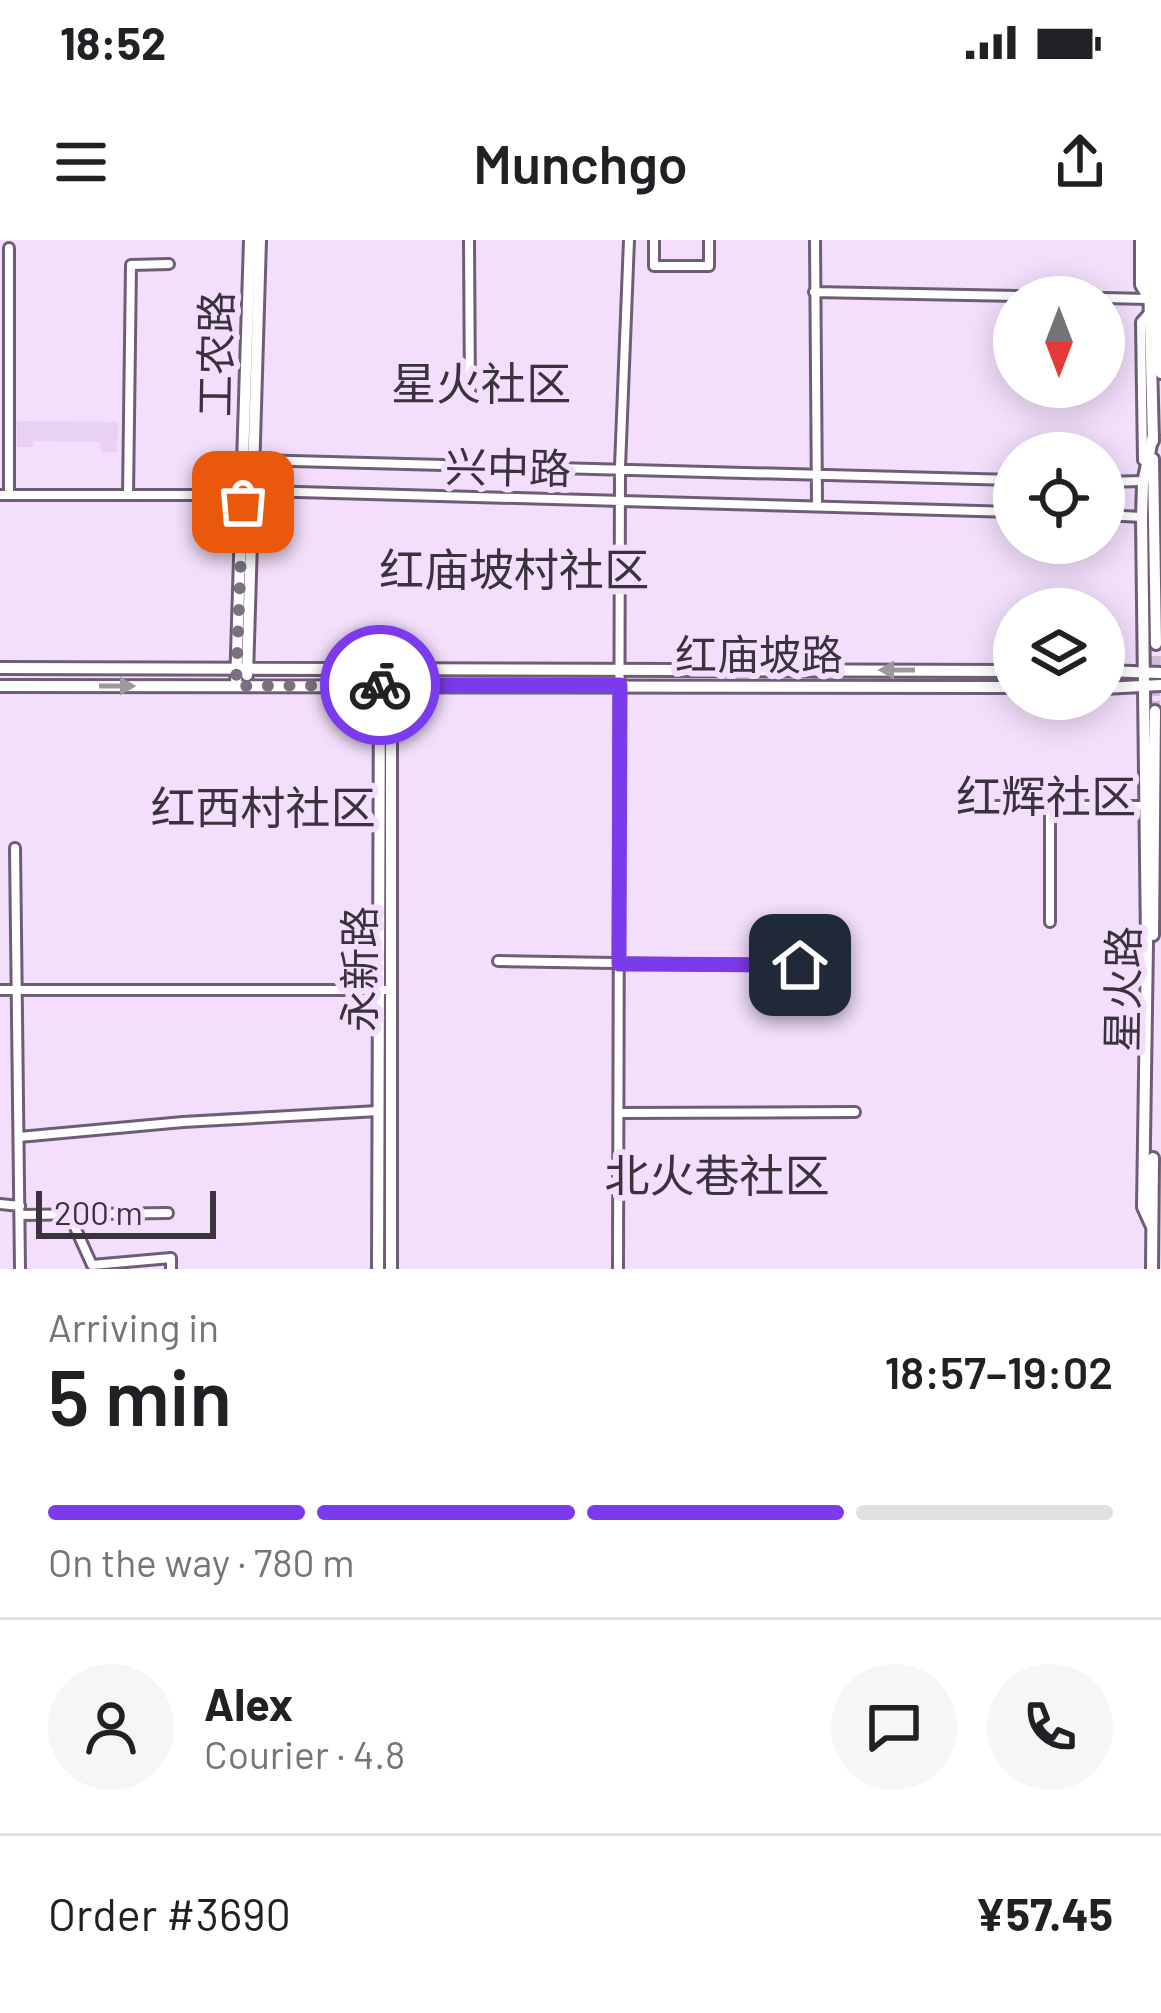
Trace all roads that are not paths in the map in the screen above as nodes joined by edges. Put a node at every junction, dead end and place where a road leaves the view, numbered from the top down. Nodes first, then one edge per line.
1 (250, 240) edge
2 (260, 240) edge
3 (469, 240) edge
4 (629, 240) edge
5 (654, 240) edge
6 (709, 240) edge
7 (815, 240) edge
8 (1148, 240) edge
9 (9, 248) dead end
10 (170, 264) dead end
11 (814, 292) junction
12 (993, 296) edge
13 (1125, 300) edge
14 (1156, 303) edge
15 (1161, 373) edge
16 (470, 399) dead end
17 (1153, 435) junction
18 (254, 460) junction
19 (620, 467) junction
20 (817, 474) junction
21 (993, 479) edge
22 (1125, 483) edge
23 (1142, 483) junction
24 (248, 492) junction
25 (5, 495) edge
26 (128, 495) junction
27 (620, 498) junction
28 (817, 503) junction
29 (993, 511) edge
30 (1125, 516) edge
31 (1142, 517) junction
32 (1156, 644) dead end
33 (0, 668) edge
34 (386, 668) junction
35 (242, 669) junction
36 (621, 669) junction
37 (993, 671) edge
38 (1125, 671) edge
39 (1143, 671) junction
40 (1161, 673) edge
41 (241, 685) junction
42 (386, 685) junction
43 (620, 685) junction
44 (1161, 685) edge
45 (0, 686) edge
46 (993, 687) edge
47 (1125, 688) edge
48 (1143, 688) junction
49 (1155, 711) dead end
50 (969, 806) dead end
51 (1050, 806) junction
52 (1144, 806) junction
53 (15, 848) dead end
54 (1050, 922) dead end
55 (1146, 925) junction
56 (1153, 954) junction
57 (497, 962) dead end
58 (619, 964) junction
59 (800, 965) dead end
60 (0, 990) edge
61 (19, 990) junction
62 (386, 990) junction
63 (380, 1111) junction
64 (855, 1112) dead end
65 (619, 1113) junction
66 (19, 1137) junction
67 (0, 1204) edge
68 (20, 1210) junction
69 (168, 1213) dead end
70 (69, 1214) junction
71 (1152, 1227) junction
72 (20, 1269) edge
73 (171, 1269) edge
74 (378, 1269) edge
75 (391, 1269) edge
76 (618, 1269) edge
77 (1152, 1269) edge

1 - 24 main road, 工农路
2 - 18 main road, 工农路
3 - 16 street
4 - 19 street
5 - 6 street
7 - 11 street
8 - 14 main road
9 - 25 street
10 - 26 street
11 - 12 street
11 - 20 street
13 - 14 street
14 - 15 main road
14 - 17 main road
14 - 23 street
17 - 23 main road
17 - 32 main road
18 - 19 street
18 - 24 main road, 工农路
19 - 20 street
19 - 27 street
20 - 21 street
20 - 28 street
22 - 23 street
23 - 31 main road
24 - 26 street, 兴中路
24 - 27 street, 兴中路
24 - 35 main road, 工农路
25 - 26 street, 兴中路
27 - 28 street, 兴中路
27 - 36 street
28 - 29 street, 兴中路
30 - 31 street
31 - 39 main road
33 - 35 main road, 红庙坡路
34 - 35 main road, 红庙坡路
34 - 36 main road, 红庙坡路
34 - 42 main road, 永新路
35 - 41 main road, 工农路
37 -> 36 main road, 红庙坡路
36 - 43 street
38 - 39 main road
39 - 40 main road
39 - 48 main road
41 - 42 main road, 红庙坡路
45 -> 41 main road, 红庙坡路
42 - 43 main road, 红庙坡路
42 - 62 main road, 永新路
43 - 46 main road, 红庙坡路
43 - 58 street
44 - 48 main road
47 - 48 main road
48 - 52 main road
49 - 56 main road, 星火路
50 - 51 street
51 - 52 street
51 - 54 street
52 - 55 main road
53 - 61 street
55 - 56 main road
55 - 71 main road
56 - 71 main road, 星火路
57 - 58 street
58 - 59 street
58 - 65 street
60 - 61 street
61 - 62 street
61 - 66 street
62 - 63 main road, 永新路
62 - 75 main road, 永新路
63 - 66 street
63 - 74 main road, 永新路
64 - 65 street
65 - 76 street
66 - 68 street
67 - 68 street
68 - 70 street
68 - 72 street
69 - 70 street
70 - 73 street
71 - 77 main road, 星火路

